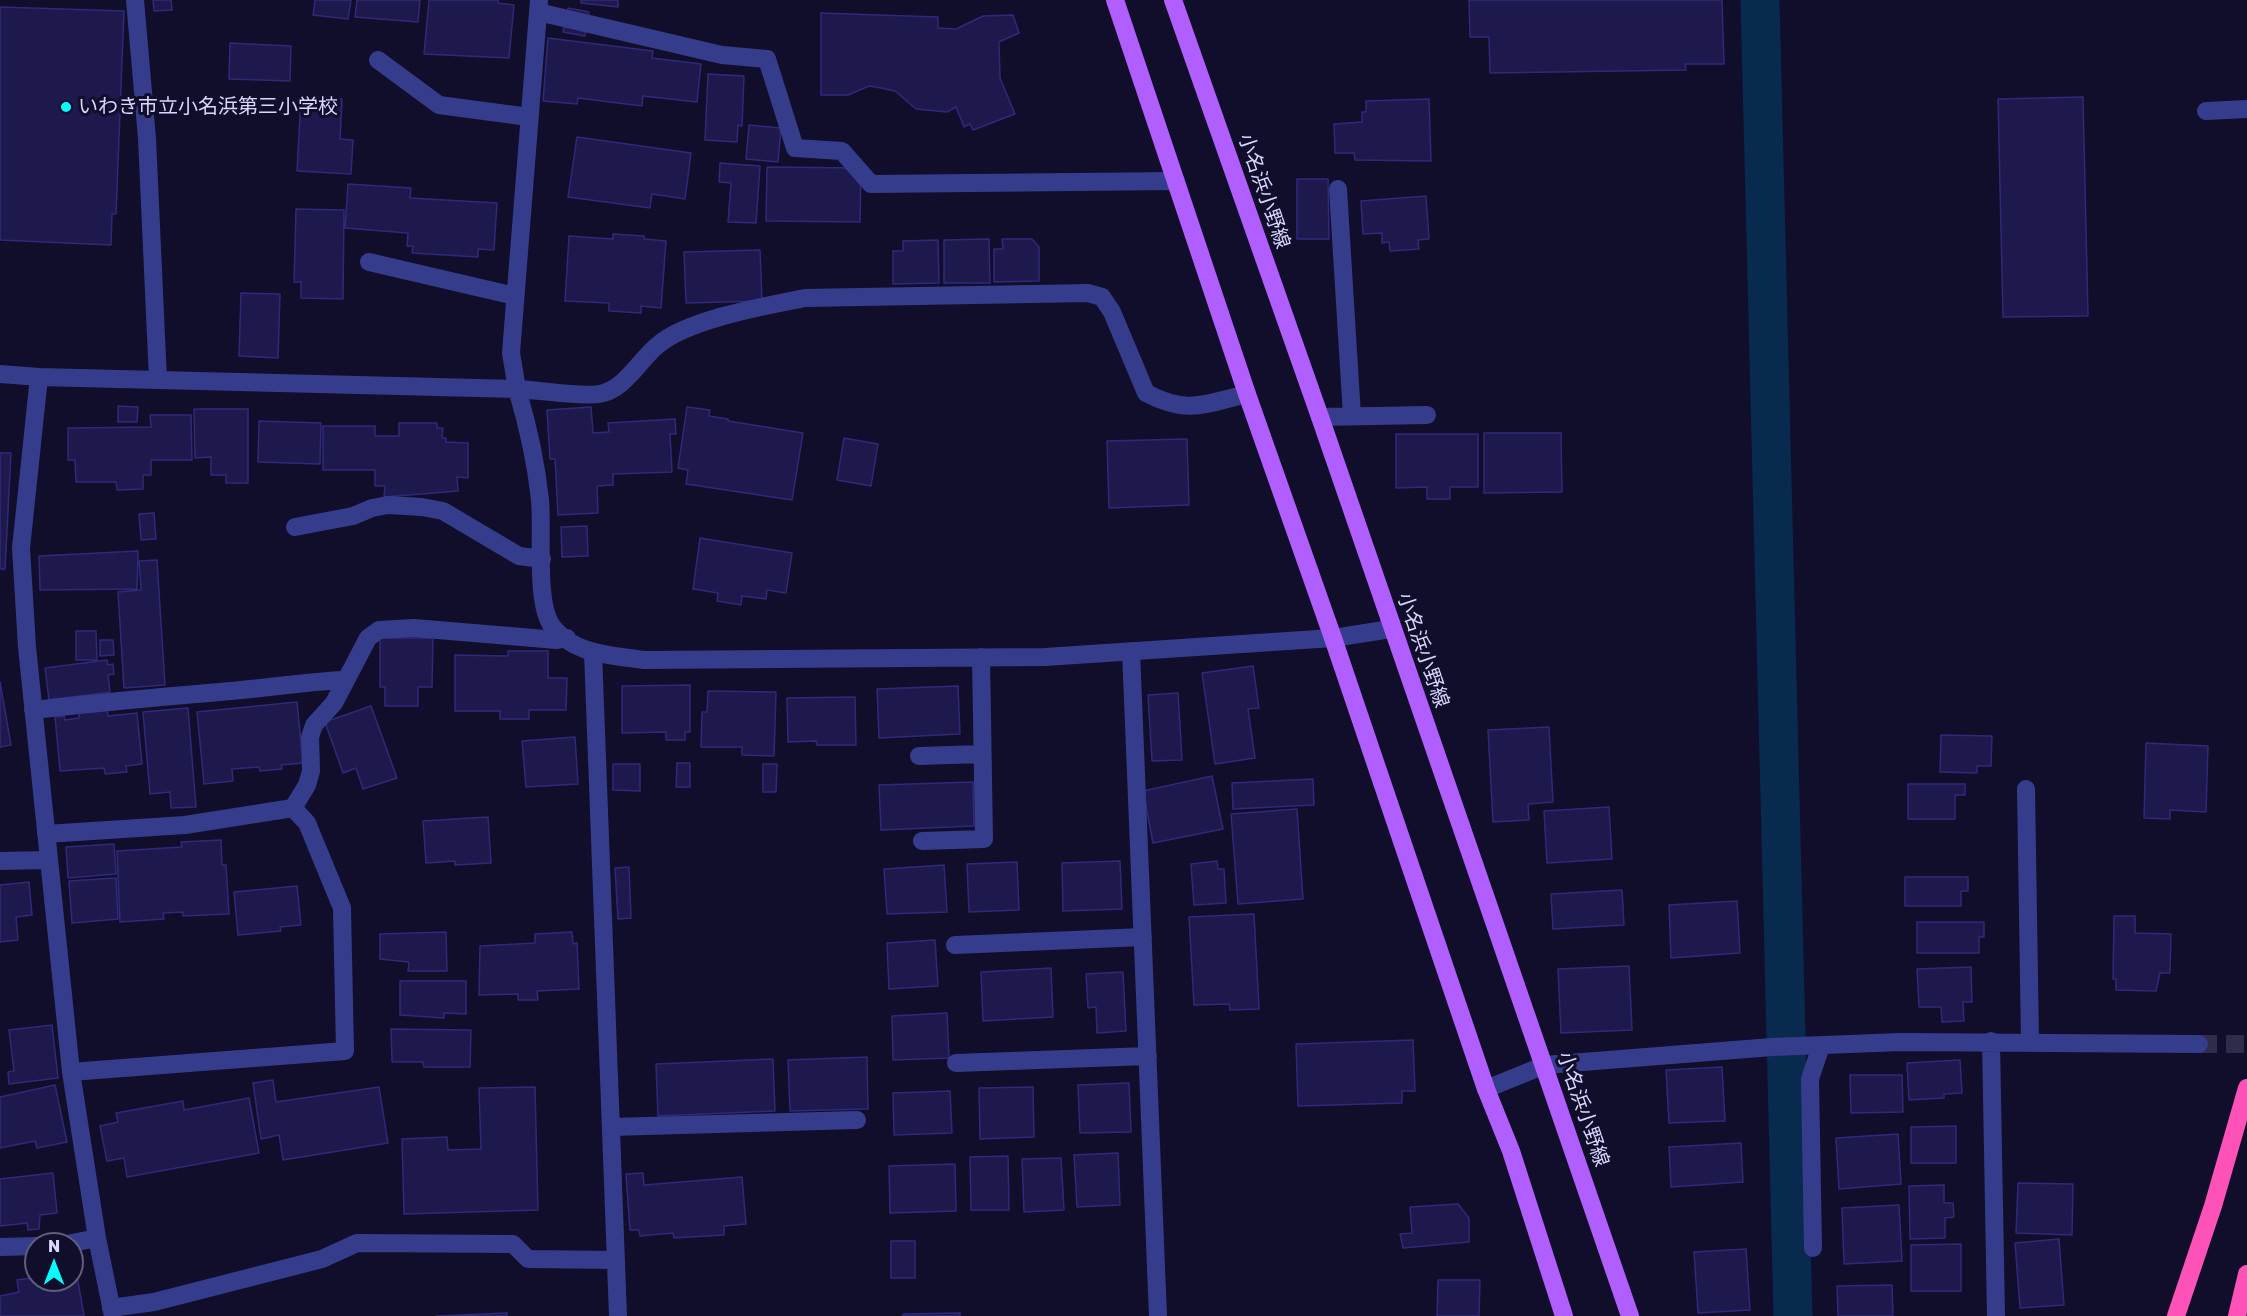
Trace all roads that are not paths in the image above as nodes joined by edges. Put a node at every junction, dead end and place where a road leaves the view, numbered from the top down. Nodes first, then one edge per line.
1 (135, 0) edge
2 (1115, 0) edge
3 (1173, 0) edge
4 (538, 6) edge
5 (378, 60) dead end
6 (2247, 109) edge
7 (2206, 111) dead end
8 (529, 117) junction
9 (1176, 181) junction
10 (1338, 189) dead end
11 (369, 262) dead end
12 (515, 296) junction
13 (0, 374) edge
14 (39, 377) junction
15 (158, 380) junction
16 (517, 389) junction
17 (1247, 394) junction
18 (1427, 415) dead end
19 (1320, 417) junction
20 (1352, 417) junction
21 (295, 527) dead end
22 (542, 559) junction
23 (1391, 629) junction
24 (567, 638) junction
25 (1333, 638) junction
26 (1131, 651) junction
27 (593, 652) junction
28 (981, 657) junction
29 (344, 680) junction
30 (33, 710) junction
31 (982, 754) junction
32 (919, 756) dead end
33 (2026, 789) dead end
34 (293, 808) junction
35 (46, 834) junction
36 (922, 841) dead end
37 (0, 861) edge
38 (49, 861) junction
39 (1143, 937) junction
40 (955, 945) dead end
41 (1992, 1041) junction
42 (2030, 1041) junction
43 (2199, 1044) tunnel mouth
44 (1821, 1046) junction
45 (1148, 1056) junction
46 (956, 1063) dead end
47 (1545, 1065) junction
48 (71, 1072) junction
49 (2247, 1088) edge
50 (1486, 1089) junction
51 (857, 1120) dead end
52 (611, 1127) junction
53 (97, 1238) junction
54 (84, 1241) edge
55 (24, 1246) edge
56 (0, 1247) edge
57 (1813, 1248) dead end
58 (616, 1260) junction
59 (2247, 1274) edge
60 (112, 1312) edge
61 (618, 1316) edge
62 (1158, 1316) edge
63 (1564, 1316) edge
64 (1630, 1316) edge
65 (1996, 1316) edge
66 (2176, 1316) edge
67 (2237, 1316) edge

1 - 15 street
2 - 9 main road
3 - 19 main road, 小名浜小野線
4 - 8 street
4 - 9 street
5 - 8 street
6 - 7 street
8 - 12 street
9 - 17 main road
10 - 20 street
11 - 12 street
12 - 16 street
13 - 14 street
14 - 15 street
14 - 30 street
15 - 16 street
16 - 17 street
16 - 22 street
17 - 25 main road
18 - 20 street
19 - 20 street
19 - 23 main road, 小名浜小野線
21 - 22 street
22 - 24 street
23 - 25 street
23 - 47 main road, 小名浜小野線
24 - 27 street
24 - 29 street
25 - 26 street
25 - 50 main road
26 - 28 street
26 - 39 street
27 - 28 street
27 - 52 street
28 - 31 street
29 - 30 street
29 - 34 street
30 - 35 street
31 - 32 street
31 - 36 street
33 - 42 street
34 - 35 street
34 - 48 street
35 - 38 street
37 - 38 street
38 - 48 street
39 - 40 street
39 - 45 street
41 - 42 street
41 - 44 street
41 - 65 street
42 - 43 street
44 - 47 street
44 - 57 street
45 - 46 street
45 - 62 street
47 - 50 street
47 - 64 main road, 小名浜小野線
48 - 53 street
49 - 66 highway
50 - 63 main road
51 - 52 street
52 - 58 street
53 - 54 street
53 - 60 street
55 - 56 street
58 - 60 street
58 - 61 street
59 - 67 highway

